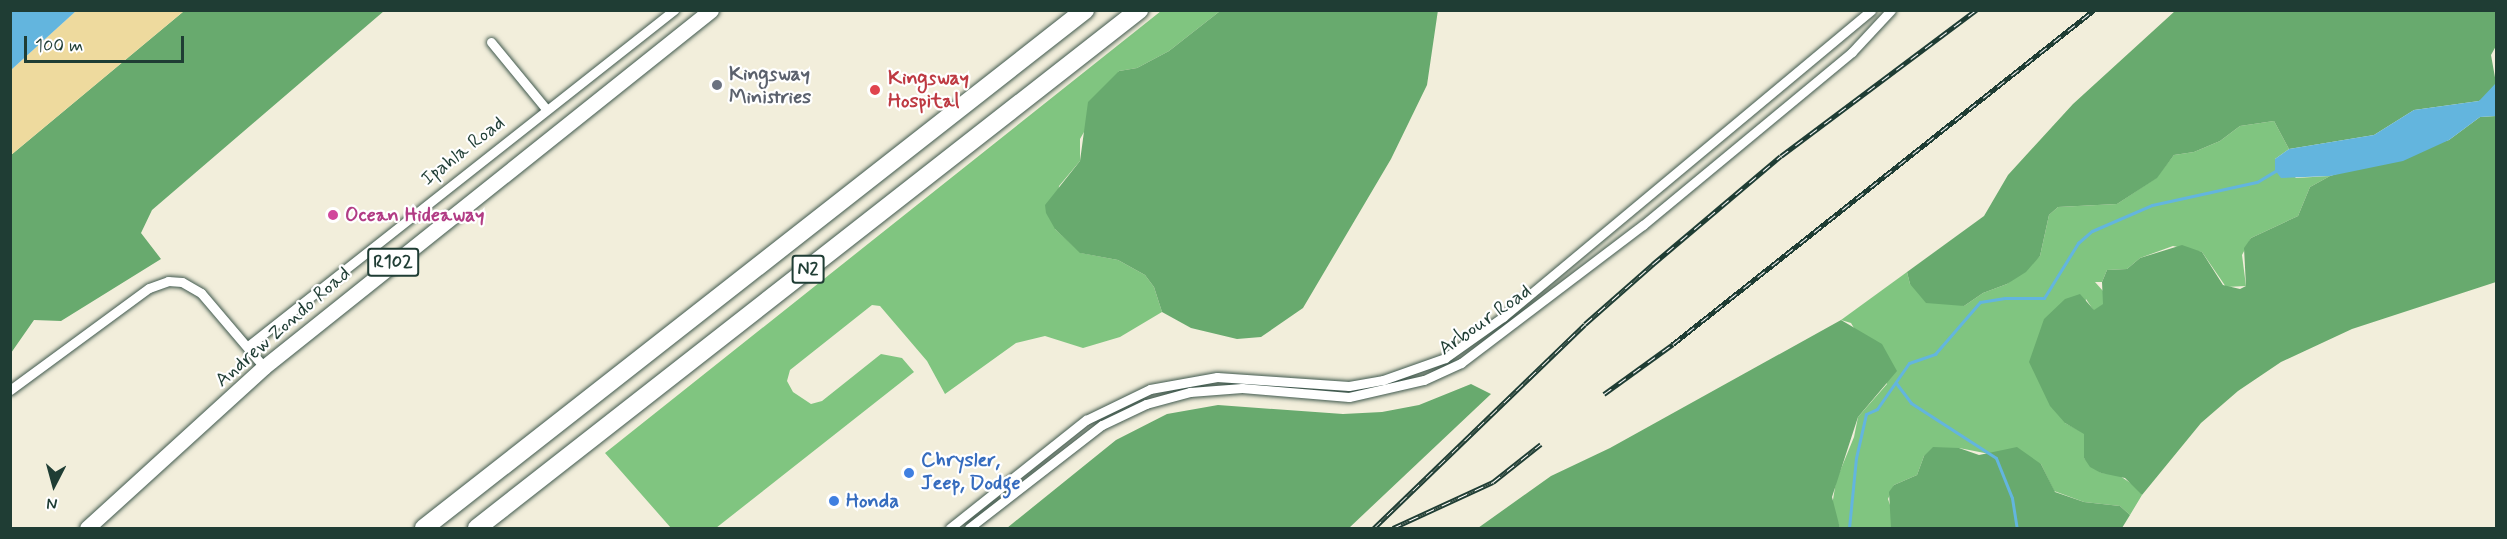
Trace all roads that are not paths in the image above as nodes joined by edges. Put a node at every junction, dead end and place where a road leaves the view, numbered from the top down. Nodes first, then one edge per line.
1 (674, 10) edge
2 (711, 10) edge
3 (1084, 10) edge
4 (1139, 10) edge
5 (1871, 10) edge
6 (1891, 10) edge
7 (491, 42) dead end
8 (546, 109) junction
9 (248, 346) junction
10 (264, 367) junction
11 (10, 390) edge
12 (89, 528) edge
13 (424, 528) edge
14 (477, 528) edge
15 (950, 528) edge
16 (969, 528) edge

1 - 8 street, Ipahla Road
2 - 10 main road, Andrew Zondo Road / R102
3 - 13 highway, N2
4 - 14 highway, N2
5 - 15 street, Arbour Road
6 - 16 street, Arbour Road
7 - 8 street
8 - 9 street, Ipahla Road
9 - 10 street
9 - 11 street
10 - 12 main road, Andrew Zondo Road / R102

